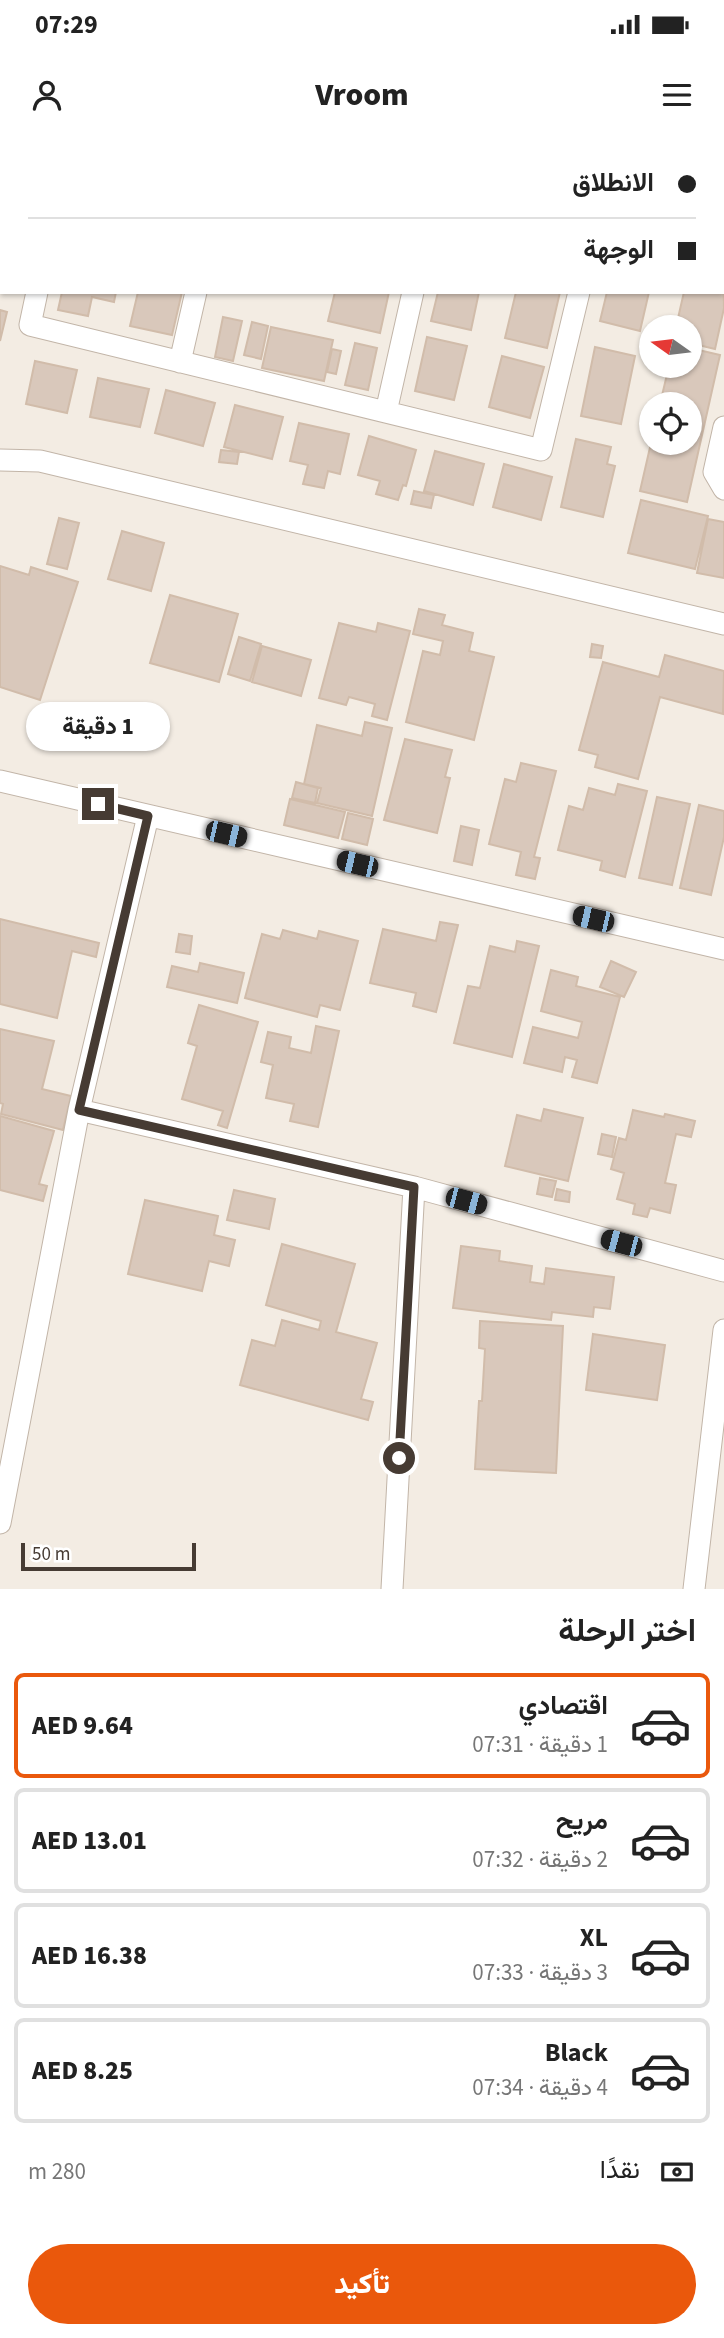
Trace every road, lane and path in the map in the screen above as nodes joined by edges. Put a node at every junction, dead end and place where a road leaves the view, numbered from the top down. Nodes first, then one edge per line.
1 (37, 294) edge
2 (196, 294) edge
3 (413, 294) edge
4 (579, 294) edge
5 (180, 362) junction
6 (386, 412) junction
7 (724, 427) edge
8 (0, 460) edge
9 (724, 489) edge
10 (724, 624) edge
11 (0, 781) edge
12 (148, 816) junction
13 (724, 950) edge
14 (79, 1110) junction
15 (414, 1187) junction
16 (724, 1271) edge
17 (724, 1330) edge
18 (0, 1523) edge
19 (392, 1589) edge
20 (694, 1589) edge

1 - 5 street
2 - 5 street
3 - 6 street
4 - 6 street
5 - 6 street
7 - 9 street
8 - 10 street
11 - 12 street
12 - 13 street
12 - 14 street
14 - 15 street
14 - 18 street
15 - 16 street
15 - 19 street
17 - 20 street

